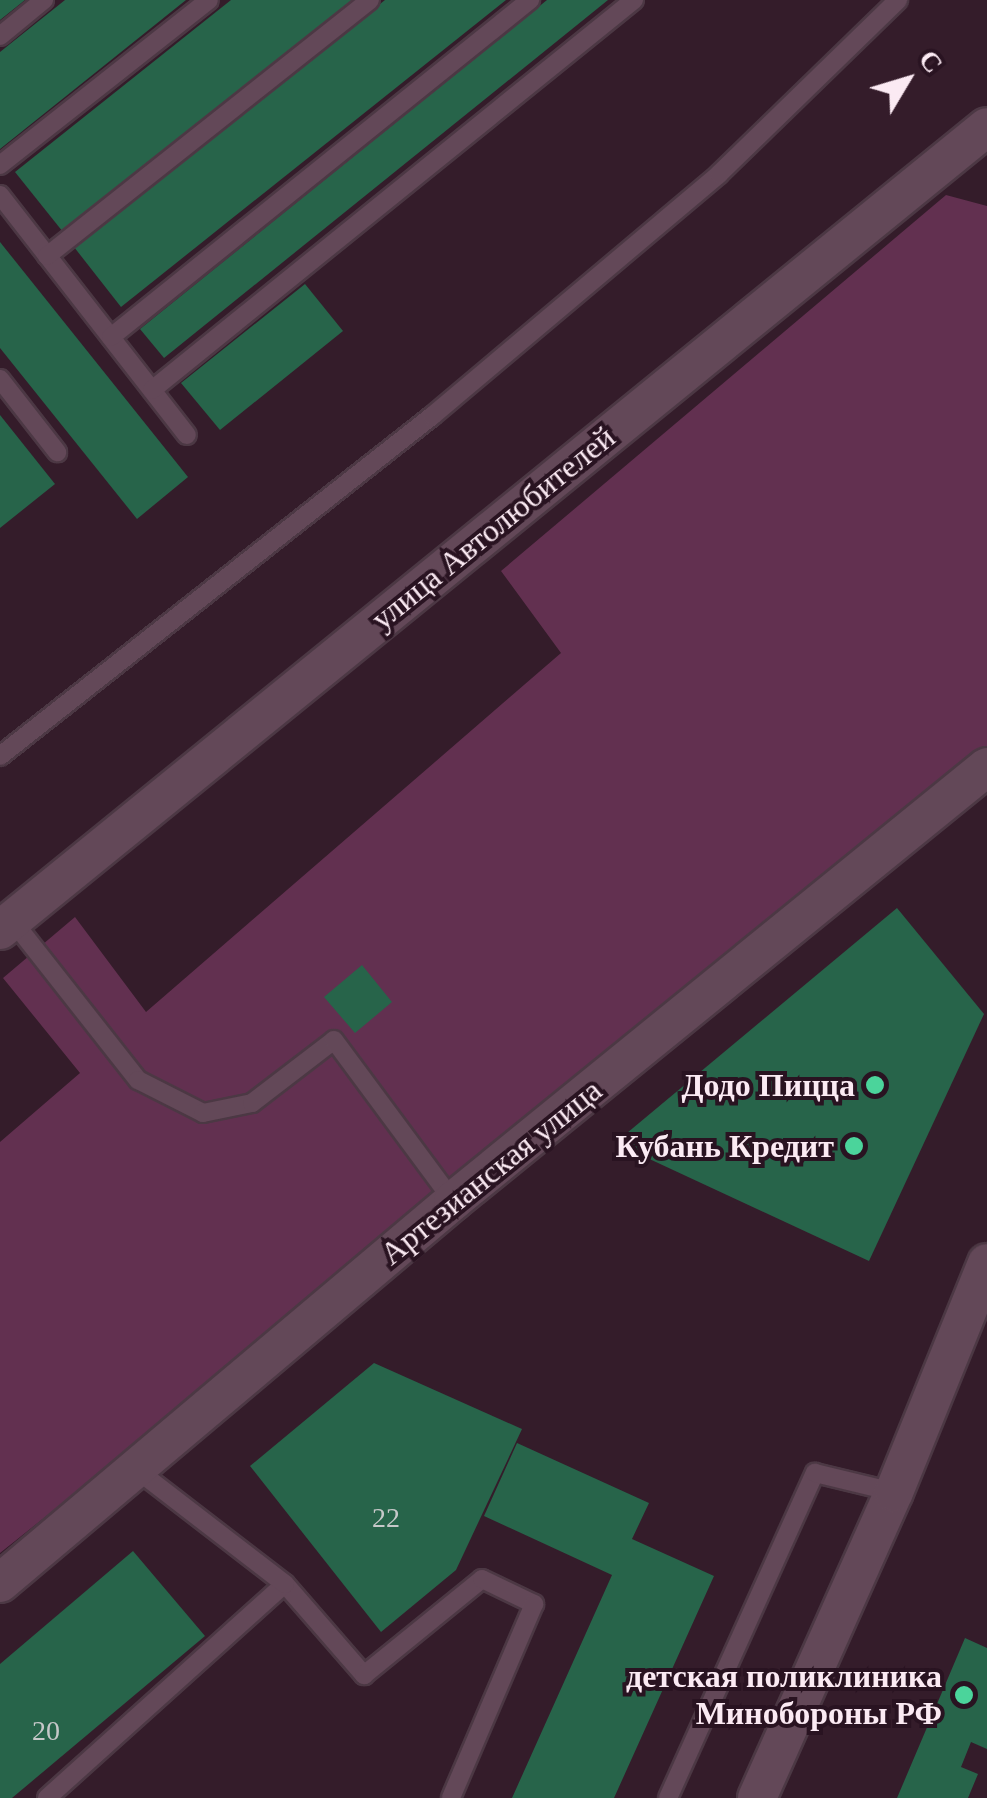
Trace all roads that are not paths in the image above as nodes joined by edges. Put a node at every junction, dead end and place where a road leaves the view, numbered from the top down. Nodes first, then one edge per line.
1 (44, 0) edge
2 (209, 0) edge
3 (370, 0) edge
4 (530, 0) edge
5 (634, 0) edge
6 (898, 0) edge
7 (0, 36) edge
8 (987, 128) edge
9 (0, 166) edge
10 (0, 196) edge
11 (47, 256) junction
12 (110, 337) junction
13 (0, 379) edge
14 (152, 390) junction
15 (187, 435) dead end
16 (57, 452) dead end
17 (0, 756) edge
18 (987, 768) edge
19 (6, 925) edge
20 (453, 1201) junction
21 (983, 1286) edge
22 (137, 1470) junction
23 (894, 1492) junction
24 (0, 1583) edge
25 (285, 1584) junction
26 (47, 1798) edge
27 (451, 1798) edge
28 (668, 1798) edge
29 (757, 1798) edge

1 - 7 lane
2 - 9 lane
3 - 11 lane
4 - 12 lane
5 - 14 lane
6 - 17 lane
8 - 19 street, улица Автолюбителей
10 - 11 lane
11 - 12 lane
12 - 14 lane
13 - 16 lane
14 - 15 lane
18 - 20 street, Артезианская улица
19 - 20 lane
20 - 22 street, Артезианская улица
21 - 23 street
22 - 24 street, Артезианская улица
22 - 25 lane
23 - 28 lane
23 - 29 street
25 - 26 lane
25 - 27 lane

